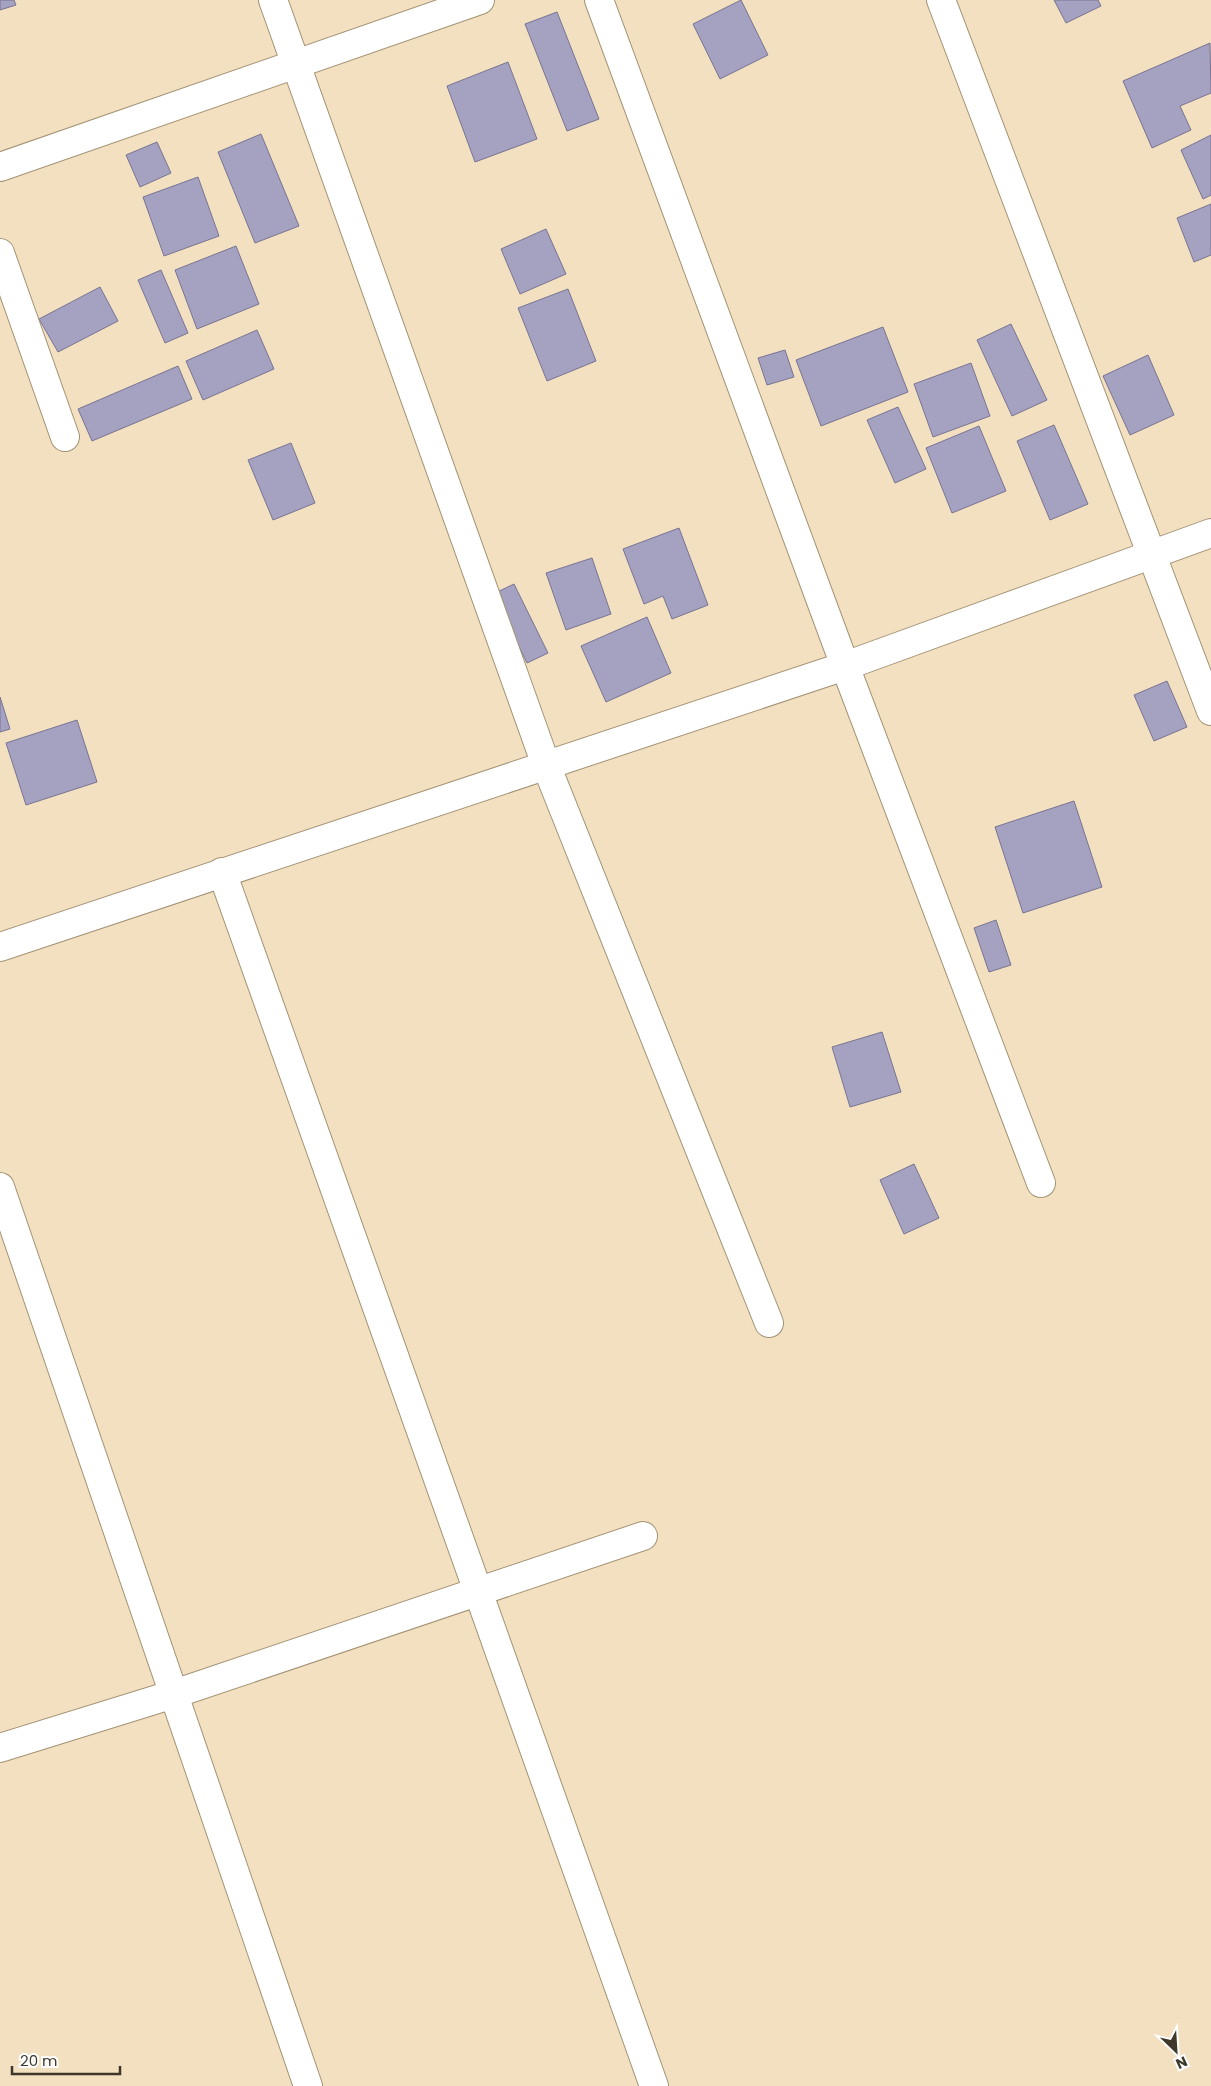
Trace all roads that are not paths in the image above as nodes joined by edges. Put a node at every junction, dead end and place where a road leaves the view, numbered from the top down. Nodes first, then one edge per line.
1 (273, 0) edge
2 (480, 0) edge
3 (599, 0) edge
4 (941, 0) edge
5 (297, 64) junction
6 (0, 167) edge
7 (0, 253) edge
8 (65, 437) dead end
9 (1211, 533) edge
10 (1151, 555) junction
11 (845, 666) junction
12 (1211, 711) edge
13 (546, 765) junction
14 (222, 872) junction
15 (0, 947) edge
16 (1041, 1183) dead end
17 (0, 1187) edge
18 (769, 1323) dead end
19 (643, 1536) dead end
20 (478, 1592) junction
21 (174, 1694) junction
22 (0, 1748) edge
23 (308, 2086) edge
24 (654, 2086) edge

1 - 5 street
2 - 5 street
3 - 11 street
4 - 10 street
5 - 6 street
5 - 13 street
7 - 8 street
9 - 10 street
10 - 11 street
10 - 12 street
11 - 13 street
11 - 16 street
13 - 14 street
13 - 18 street
14 - 15 street
14 - 20 street
17 - 21 street
19 - 20 street
20 - 21 street
20 - 24 street
21 - 22 street
21 - 23 street

